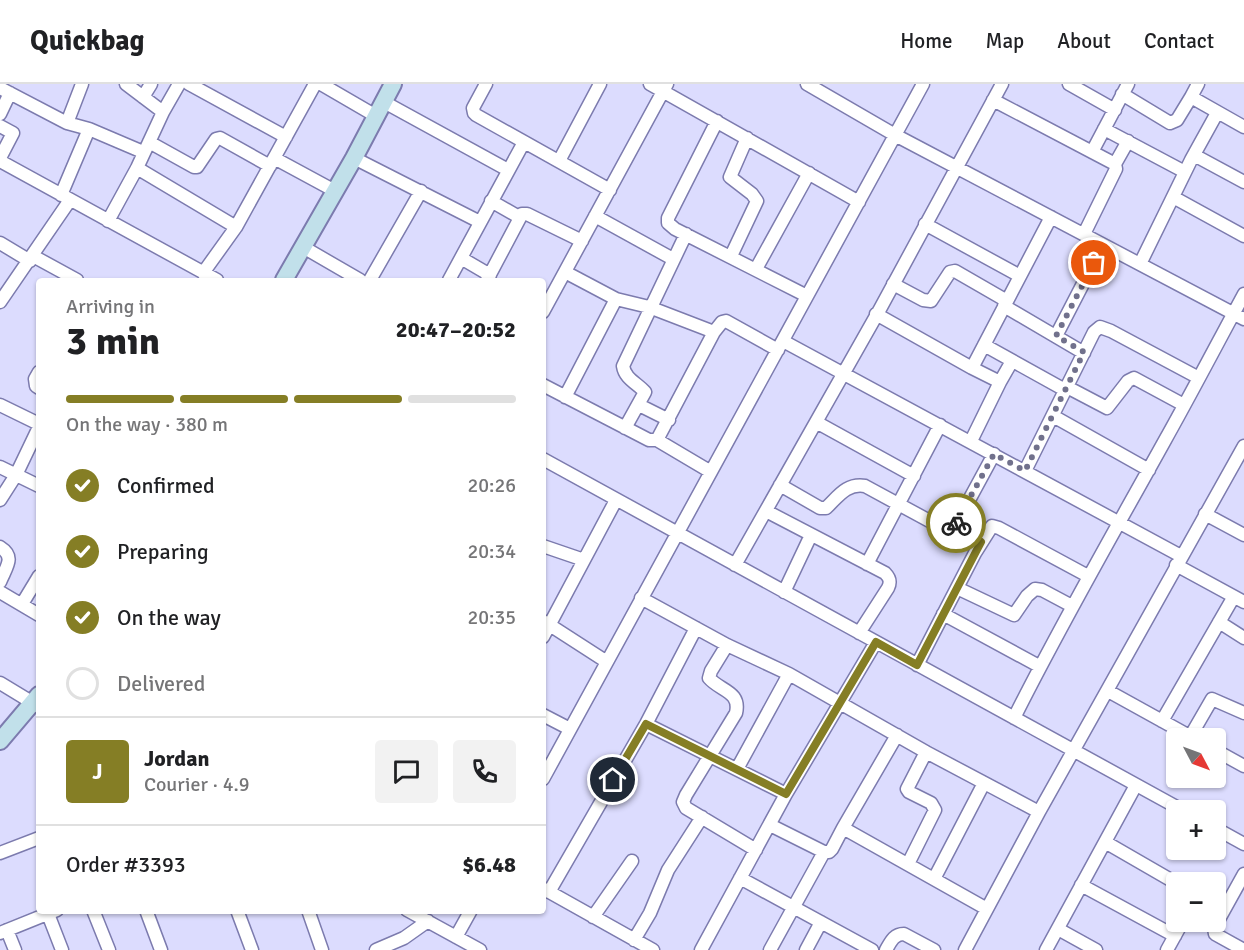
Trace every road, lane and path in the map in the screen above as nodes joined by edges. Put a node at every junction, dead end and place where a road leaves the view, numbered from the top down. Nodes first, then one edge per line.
1 (82, 84) edge
2 (126, 84) edge
3 (151, 84) edge
4 (179, 84) edge
5 (189, 84) edge
6 (315, 84) edge
7 (321, 84) edge
8 (393, 84) edge
9 (486, 84) edge
10 (600, 84) edge
11 (650, 84) edge
12 (807, 84) edge
13 (923, 84) edge
14 (1002, 84) edge
15 (1069, 84) edge
16 (1198, 84) edge
17 (665, 87) edge
18 (1125, 89) edge
19 (5, 91) edge
20 (143, 97) junction
21 (1191, 97) junction
22 (993, 100) junction
23 (380, 109) junction
24 (1114, 110) junction
25 (163, 112) junction
26 (1217, 113) junction
27 (0, 114) edge
28 (717, 121) junction
29 (67, 123) junction
30 (0, 126) edge
31 (1244, 128) edge
32 (89, 129) junction
33 (1104, 129) junction
34 (896, 135) junction
35 (286, 137) junction
36 (747, 138) junction
37 (1128, 141) junction
38 (524, 142) junction
39 (146, 147) junction
40 (1092, 152) junction
41 (1194, 155) junction
42 (354, 158) junction
43 (0, 159) edge
44 (272, 162) junction
45 (559, 162) junction
46 (1115, 164) junction
47 (956, 166) junction
48 (137, 168) junction
49 (508, 170) junction
50 (1185, 172) junction
51 (809, 173) junction
52 (1244, 182) edge
53 (610, 190) junction
54 (335, 191) junction
55 (421, 191) junction
56 (1173, 197) junction
57 (66, 198) junction
58 (491, 201) junction
59 (859, 202) junction
60 (595, 216) junction
61 (519, 217) junction
62 (1051, 217) junction
63 (108, 220) junction
64 (480, 222) junction
65 (925, 224) junction
66 (236, 227) junction
67 (686, 234) junction
68 (1084, 234) junction
69 (1244, 236) edge
70 (582, 241) junction
71 (0, 243) edge
72 (1103, 245) junction
73 (303, 247) junction
74 (731, 256) junction
75 (461, 258) junction
76 (31, 259) junction
77 (674, 259) junction
78 (1140, 264) junction
79 (756, 269) junction
80 (565, 272) junction
81 (203, 273) junction
82 (1020, 276) junction
83 (73, 278) edge
84 (212, 278) edge
85 (285, 278) edge
86 (357, 278) edge
87 (371, 278) edge
88 (449, 278) edge
89 (489, 278) edge
90 (893, 284) junction
91 (1244, 294) edge
92 (807, 296) junction
93 (616, 298) junction
94 (0, 302) edge
95 (1006, 304) junction
96 (546, 307) edge
97 (649, 307) junction
98 (876, 314) junction
99 (1239, 317) edge
100 (714, 332) junction
101 (1056, 336) junction
102 (780, 345) junction
103 (984, 345) junction
104 (1084, 352) junction
105 (1012, 361) junction
106 (972, 368) junction
107 (843, 372) junction
108 (1199, 378) junction
109 (1000, 382) junction
110 (546, 387) edge
111 (1066, 389) junction
112 (565, 397) junction
113 (0, 405) edge
114 (639, 405) junction
115 (1184, 405) junction
116 (1053, 416) junction
117 (669, 420) junction
118 (816, 422) junction
119 (36, 423) edge
120 (940, 425) junction
121 (625, 428) junction
122 (36, 432) edge
123 (657, 440) junction
124 (971, 441) junction
125 (1244, 446) edge
126 (994, 454) junction
127 (546, 461) edge
128 (0, 467) edge
129 (1149, 470) junction
130 (1025, 471) junction
131 (711, 472) junction
132 (16, 475) junction
133 (914, 476) junction
134 (36, 485) edge
135 (780, 485) junction
136 (0, 500) edge
137 (616, 500) junction
138 (899, 504) junction
139 (766, 511) junction
140 (1205, 514) junction
141 (1119, 522) junction
142 (955, 526) junction
143 (677, 533) junction
144 (811, 535) junction
145 (1244, 535) edge
146 (981, 542) junction
147 (0, 547) edge
148 (546, 547) edge
149 (584, 560) junction
150 (1179, 561) junction
151 (867, 564) junction
152 (735, 565) junction
153 (1088, 576) junction
154 (36, 581) edge
155 (0, 582) edge
156 (957, 588) junction
157 (0, 592) edge
158 (784, 592) junction
159 (641, 598) junction
160 (1239, 600) edge
161 (22, 604) junction
162 (1072, 606) junction
163 (36, 613) edge
164 (944, 614) junction
165 (1219, 622) junction
166 (546, 623) edge
167 (696, 628) junction
168 (859, 633) junction
169 (1244, 638) edge
170 (876, 642) junction
171 (727, 645) junction
172 (607, 662) junction
173 (917, 665) junction
174 (1039, 666) junction
175 (789, 674) junction
176 (0, 683) edge
177 (1108, 691) junction
178 (36, 701) edge
179 (36, 703) edge
180 (839, 703) junction
181 (1244, 713) edge
182 (546, 717) edge
183 (1014, 718) junction
184 (1162, 721) junction
185 (646, 724) junction
186 (1175, 728) edge
187 (1196, 728) edge
188 (570, 729) junction
189 (897, 735) junction
190 (0, 741) edge
191 (1074, 751) junction
192 (926, 752) junction
193 (710, 756) junction
194 (1226, 756) edge
195 (1244, 766) edge
196 (737, 769) junction
197 (546, 773) edge
198 (984, 783) junction
199 (1136, 785) junction
200 (786, 794) junction
201 (1166, 801) edge
202 (1039, 812) junction
203 (702, 818) junction
204 (770, 825) junction
205 (843, 828) junction
206 (1226, 834) edge
207 (36, 839) edge
208 (1105, 842) junction
209 (1244, 844) edge
210 (756, 850) junction
211 (824, 852) junction
212 (0, 854) edge
213 (632, 861) dead end
214 (908, 864) junction
215 (1244, 874) edge
216 (1166, 877) edge
217 (740, 878) junction
218 (934, 879) junction
219 (1081, 885) junction
220 (546, 890) edge
221 (1226, 900) edge
222 (793, 906) junction
223 (987, 909) junction
224 (48, 914) edge
225 (53, 914) edge
226 (95, 914) edge
227 (148, 914) edge
228 (238, 914) edge
229 (309, 914) edge
230 (415, 914) edge
231 (469, 914) edge
232 (593, 916) junction
233 (428, 921) junction
234 (821, 922) junction
235 (1058, 928) junction
236 (3, 932) edge
237 (1177, 932) edge
238 (1215, 932) edge
239 (1175, 936) junction
240 (456, 937) junction
241 (634, 940) junction
242 (969, 949) edge
243 (1239, 949) edge
244 (15, 950) edge
245 (62, 950) edge
246 (109, 950) edge
247 (161, 950) edge
248 (252, 950) edge
249 (322, 950) edge
250 (376, 950) edge
251 (480, 950) edge
252 (653, 950) edge
253 (701, 950) edge
254 (770, 950) edge
255 (806, 950) edge
256 (872, 950) edge
257 (886, 950) edge
258 (934, 950) edge
259 (1046, 950) edge
260 (1096, 950) edge
261 (1167, 950) edge

1 - 29 street
2 - 20 street
3 - 20 street
4 - 25 street
5 - 35 street
6 - 35 street
7 - 23 street
8 - 23 main road
9 - 38 street
10 - 45 street
11 - 17 street
12 - 34 street
13 - 34 street
14 - 22 street
15 - 24 street
16 - 21 street
17 - 28 street
17 - 53 street
18 - 21 street
18 - 24 street
19 - 27 street
19 - 29 street
20 - 25 street
21 - 26 street
22 - 40 street
22 - 47 street
23 - 42 main road
23 - 49 street
24 - 33 street
25 - 39 street
26 - 31 street
26 - 41 street
28 - 36 street
28 - 67 street
29 - 32 street
30 - 43 street
32 - 39 street
32 - 57 street
33 - 37 street
33 - 40 street
34 - 47 street
34 - 59 street
35 - 44 street
36 - 51 street
36 - 74 street
37 - 46 street
37 - 50 street
38 - 45 street
38 - 49 street
39 - 44 street
39 - 48 street
40 - 46 street
41 - 50 street
41 - 52 street
42 - 54 main road
42 - 55 street
43 - 57 street
44 - 54 street
44 - 66 street
45 - 53 street
46 - 68 street
47 - 62 street
47 - 65 street
48 - 63 street
48 - 66 street
49 - 58 street
50 - 56 street
51 - 59 street
51 - 79 street
53 - 60 street
54 - 73 main road
55 - 64 street
55 - 87 street
56 - 69 street
56 - 78 street
57 - 63 street
57 - 76 street
58 - 61 street
58 - 64 street
59 - 92 street
60 - 70 street
60 - 77 street
61 - 70 street
61 - 89 street
62 - 68 street
62 - 82 street
63 - 81 street
64 - 75 street
65 - 82 street
65 - 90 street
66 - 81 street
67 - 74 street
67 - 77 street
68 - 72 street
70 - 80 street
71 - 76 street
72 - 78 street
72 - 101 street
73 - 85 main road
73 - 86 street
74 - 79 street
75 - 88 street
75 - 89 street
76 - 83 street
76 - 94 street
77 - 97 street
78 - 99 street
79 - 92 street
80 - 93 street
80 - 96 street
81 - 84 street
82 - 95 street
90 - 95 street
90 - 98 street
91 - 99 street
92 - 102 street
93 - 97 street
93 - 112 street
95 - 101 street
95 - 103 street
97 - 100 street
97 - 114 street
98 - 106 street
98 - 107 street
99 - 108 street
100 - 102 street
100 - 117 street
101 - 104 street
102 - 107 street
102 - 131 street
103 - 105 street
103 - 106 street
104 - 108 street
104 - 111 street
105 - 109 street
105 - 111 street
106 - 109 street
107 - 118 street
107 - 120 street
108 - 115 street
109 - 124 street
110 - 112 street
111 - 115 street
111 - 116 street
112 - 121 street
113 - 119 street
114 - 117 street
114 - 121 street
115 - 129 street
116 - 129 street
116 - 130 street
117 - 123 street
118 - 133 street
118 - 135 street
120 - 124 street
120 - 133 street
121 - 123 street
122 - 132 street
123 - 131 street
124 - 126 street
125 - 140 street
126 - 130 street
126 - 142 street
127 - 137 street
128 - 132 street
129 - 141 street
130 - 141 street
131 - 143 street
132 - 134 street
132 - 136 street
133 - 138 street
135 - 138 street
135 - 139 street
137 - 143 street
137 - 149 street
138 - 142 street
138 - 151 street
139 - 144 street
139 - 152 street
140 - 145 street
140 - 150 street
141 - 150 street
141 - 153 street
142 - 146 street
143 - 152 street
143 - 159 street
144 - 151 street
144 - 158 street
146 - 153 street
146 - 156 street
147 - 155 street
148 - 149 street
149 - 166 street
150 - 160 street
150 - 177 street
151 - 168 street
152 - 158 street
153 - 162 street
154 - 161 street
156 - 162 street
156 - 164 street
157 - 161 street
158 - 168 street
159 - 167 street
159 - 172 street
160 - 165 street
161 - 163 street
162 - 174 street
164 - 173 street
164 - 174 street
165 - 169 street
165 - 184 street
166 - 172 street
167 - 171 street
167 - 185 street
168 - 170 street
170 - 173 street
170 - 180 street
171 - 175 street
171 - 193 street
172 - 188 street
173 - 183 street
174 - 183 street
175 - 180 street
175 - 196 street
176 - 178 street
177 - 184 street
177 - 191 street
179 - 190 main road
180 - 189 street
180 - 200 street
181 - 187 street
182 - 188 street
183 - 191 street
184 - 186 street
185 - 193 street
185 - 220 street
188 - 197 street
189 - 192 street
189 - 205 street
191 - 199 street
191 - 202 street
192 - 198 street
192 - 214 street
193 - 196 street
193 - 203 street
194 - 195 street
196 - 200 street
198 - 202 street
198 - 218 street
199 - 201 street
199 - 208 street
200 - 204 street
202 - 223 street
203 - 210 street
203 - 241 street
204 - 210 street
204 - 211 street
205 - 211 street
205 - 214 street
206 - 209 street
207 - 212 street
208 - 216 street
208 - 219 street
210 - 217 street
211 - 222 street
213 - 232 street
214 - 218 street
215 - 221 street
217 - 222 street
217 - 253 street
218 - 223 street
219 - 235 street
219 - 239 street
220 - 232 street
222 - 234 street
222 - 254 street
223 - 242 street
224 - 236 street
225 - 245 street
226 - 246 street
227 - 247 street
228 - 248 street
229 - 249 street
230 - 233 street
231 - 240 street
232 - 241 street
233 - 240 street
233 - 250 street
234 - 255 street
234 - 256 street
235 - 259 street
235 - 260 street
236 - 244 street
237 - 239 street
238 - 243 street
239 - 261 street
240 - 251 street
241 - 252 street
257 - 258 street

